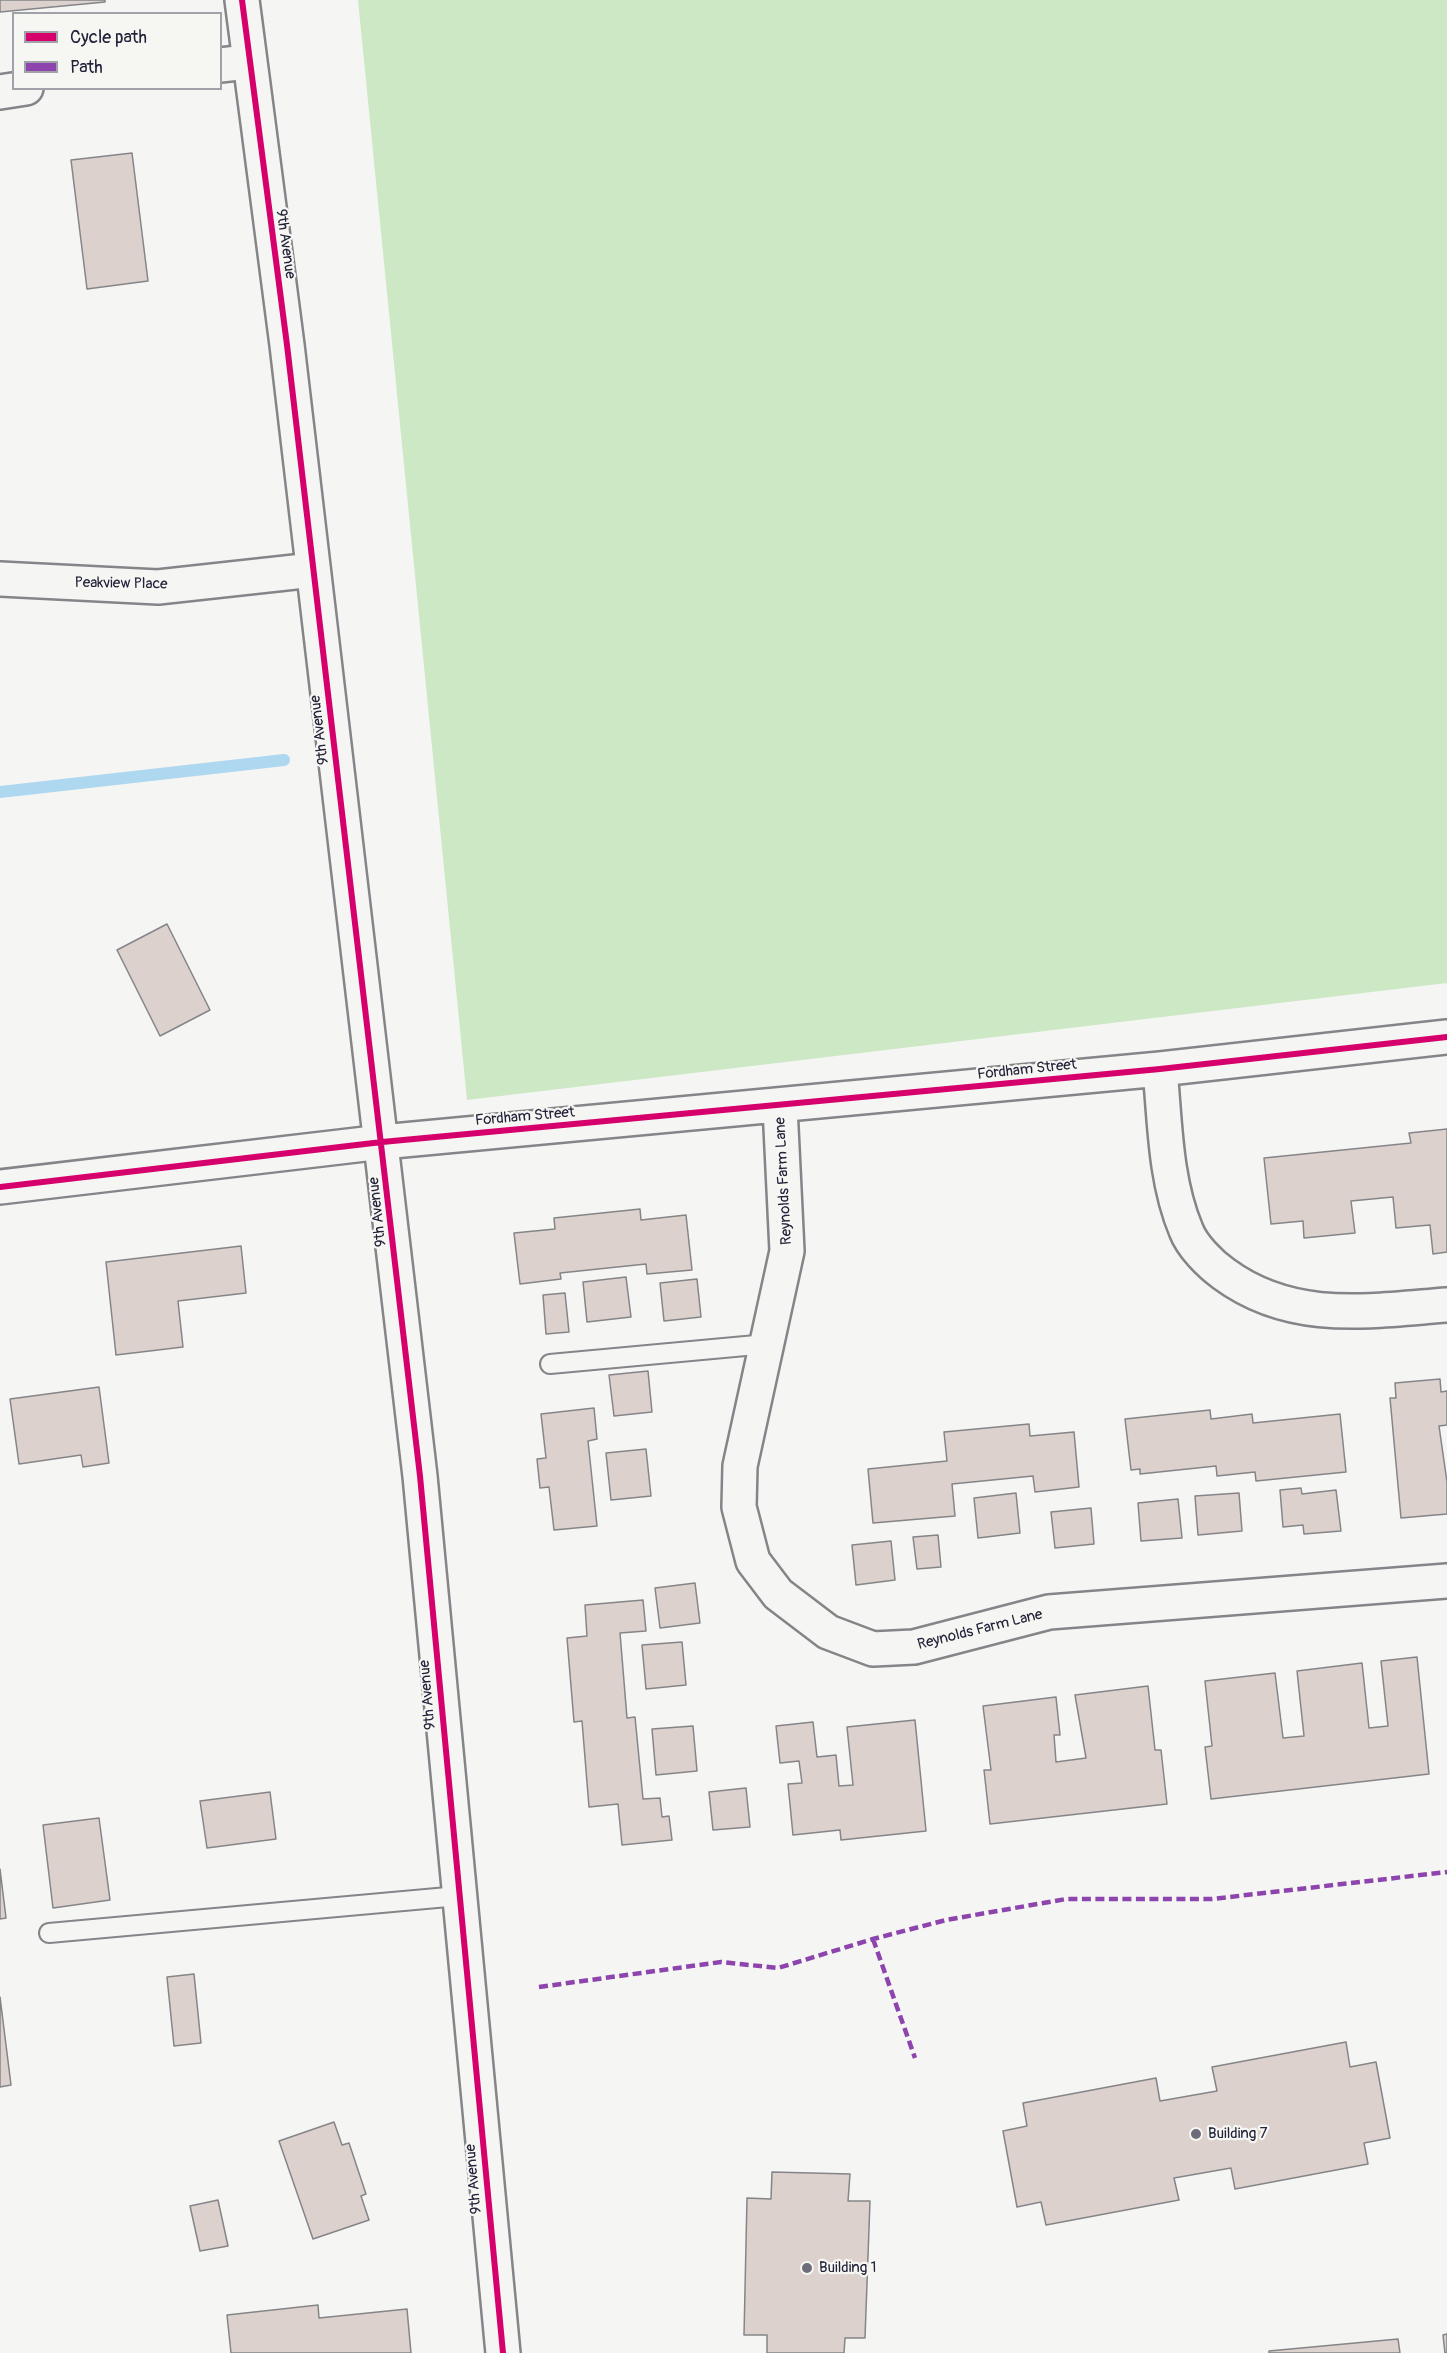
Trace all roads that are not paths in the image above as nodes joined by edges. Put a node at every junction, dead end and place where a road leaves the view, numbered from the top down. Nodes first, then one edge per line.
1 (242, 0) edge
2 (234, 64) edge
3 (313, 570) junction
4 (0, 579) edge
5 (1447, 1037) edge
6 (1160, 1069) junction
7 (780, 1107) junction
8 (382, 1142) junction
9 (0, 1187) edge
10 (1447, 1305) edge
11 (767, 1344) junction
12 (550, 1364) dead end
13 (1447, 1581) edge
14 (459, 1896) junction
15 (49, 1933) dead end
16 (503, 2353) edge

1 - 2 street, 9th Avenue
2 - 3 street, 9th Avenue
3 - 4 street, Peakview Place
3 - 8 street, 9th Avenue
5 - 6 street, Fordham Street
6 - 7 street, Fordham Street
6 - 10 street
7 - 8 street, Fordham Street
7 - 11 street, Reynolds Farm Lane
8 - 9 street, Fordham Street
8 - 14 street, 9th Avenue
11 - 12 lane
11 - 13 street, Reynolds Farm Lane
14 - 15 lane
14 - 16 street, 9th Avenue

